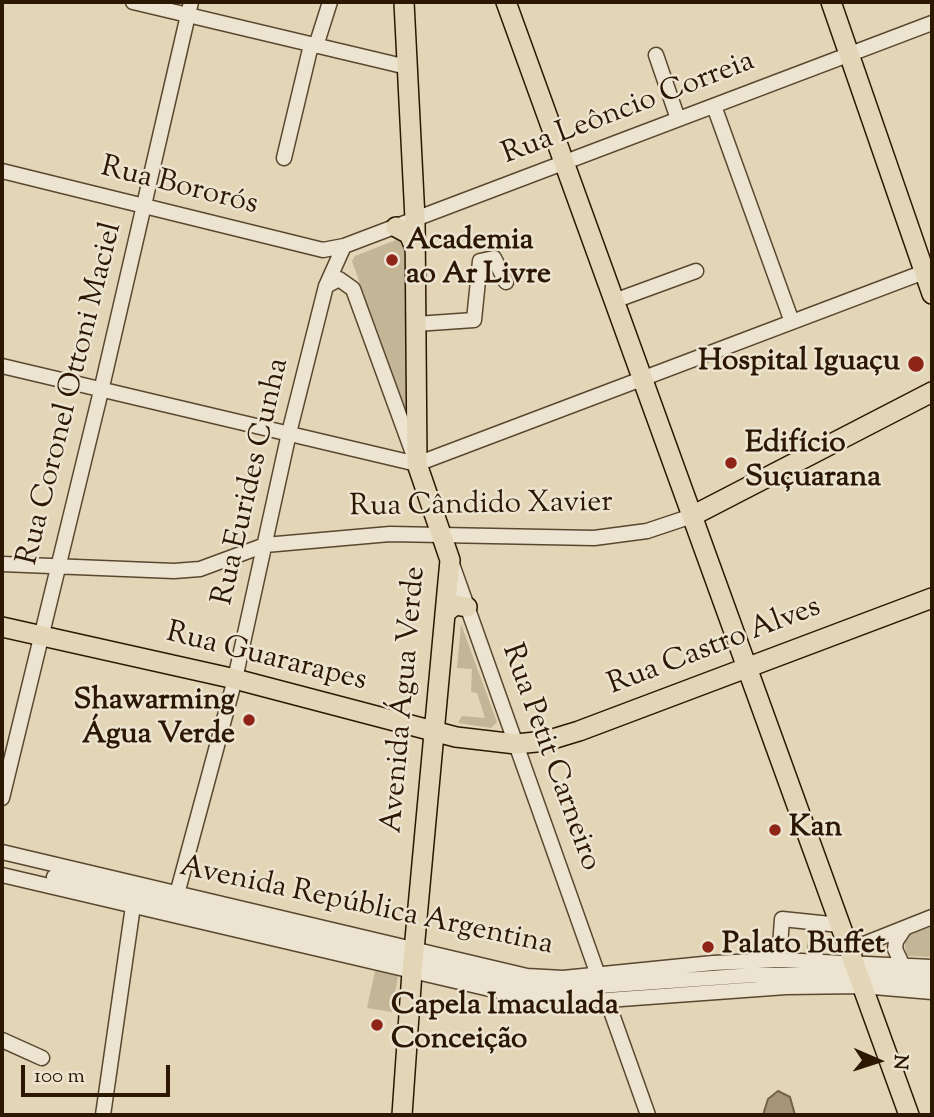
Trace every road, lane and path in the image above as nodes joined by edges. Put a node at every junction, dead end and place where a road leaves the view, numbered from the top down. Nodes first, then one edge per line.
1 (133, 2) edge
2 (330, 2) edge
3 (404, 2) edge
4 (506, 2) edge
5 (831, 2) edge
6 (189, 8) edge
7 (932, 23) edge
8 (314, 45) junction
9 (656, 55) dead end
10 (849, 55) junction
11 (407, 67) junction
12 (713, 106) junction
13 (678, 119) junction
14 (284, 158) dead end
15 (564, 163) junction
16 (2, 172) edge
17 (144, 207) junction
18 (415, 219) junction
19 (396, 227) junction
20 (344, 246) junction
21 (415, 248) junction
22 (696, 271) dead end
23 (928, 271) edge
24 (506, 282) dead end
25 (326, 286) junction
26 (932, 294) edge
27 (614, 301) junction
28 (792, 322) junction
29 (416, 324) junction
30 (2, 366) edge
31 (642, 379) junction
32 (101, 391) junction
33 (932, 392) edge
34 (289, 433) junction
35 (416, 464) junction
36 (692, 516) junction
37 (442, 537) junction
38 (265, 545) junction
39 (450, 560) junction
40 (2, 564) edge
41 (58, 567) junction
42 (932, 598) edge
43 (467, 607) junction
44 (445, 613) junction
45 (2, 627) edge
46 (41, 636) junction
47 (747, 668) junction
48 (235, 679) junction
49 (434, 732) junction
50 (516, 744) junction
51 (2, 798) edge
52 (2, 852) edge
53 (2, 865) edge
54 (2, 875) edge
55 (177, 894) junction
56 (133, 906) junction
57 (932, 917) edge
58 (818, 923) junction
59 (840, 925) junction
60 (906, 927) junction
61 (779, 960) junction
62 (413, 961) junction
63 (815, 961) junction
64 (902, 964) junction
65 (932, 967) edge
66 (856, 968) junction
67 (598, 975) junction
68 (754, 975) junction
69 (932, 980) edge
70 (786, 987) junction
71 (932, 992) edge
72 (607, 1000) junction
73 (2, 1040) edge
74 (42, 1058) dead end
75 (103, 1115) edge
76 (402, 1115) edge
77 (649, 1115) edge
78 (909, 1115) edge

1 - 6 street
2 - 8 street
3 - 11 main road, Avenida Água Verde
4 - 15 main road
5 - 10 main road
6 - 8 street
6 - 17 street, Rua Coronel Ottoni Maciel
7 - 10 street, Rua Leôncio Correia
8 - 11 street
8 - 14 street
9 - 13 street
10 - 12 street, Rua Leôncio Correia
10 - 23 main road
11 - 18 main road, Avenida Água Verde
12 - 13 street, Rua Leôncio Correia
12 - 28 street
13 - 15 street, Rua Leôncio Correia
15 - 18 street, Rua Leôncio Correia
15 - 27 main road
16 - 17 street, Rua Bororós
17 - 20 street, Rua Bororós
17 - 32 street, Rua Coronel Ottoni Maciel
18 - 19 street, Rua Leôncio Correia
18 - 21 main road, Avenida Água Verde
19 - 20 street, Rua Leôncio Correia
19 - 21 main road
20 - 25 street, Rua Eurides Cunha
21 - 29 main road, Avenida Água Verde
22 - 27 street
23 - 26 main road
23 - 28 street
24 - 29 street
25 - 34 street, Rua Eurides Cunha
25 - 35 street
27 - 31 main road
28 - 31 street
29 - 35 main road, Avenida Água Verde
30 - 32 street
31 - 35 street
31 - 36 main road
32 - 34 street
32 - 41 street, Rua Coronel Ottoni Maciel
33 - 36 main road, Rua Cândido Xavier
34 - 35 street
34 - 38 street, Rua Eurides Cunha
35 - 37 main road, Avenida Água Verde
36 - 37 street, Rua Cândido Xavier
36 - 47 main road
37 - 38 street, Rua Cândido Xavier
37 - 39 main road, Avenida Água Verde
38 - 41 street, Rua Cândido Xavier
38 - 48 street, Rua Eurides Cunha
39 - 43 street, Rua Petit Carneiro
39 - 44 main road, Avenida Água Verde
40 - 41 street, Rua Cândido Xavier
41 - 46 street, Rua Coronel Ottoni Maciel
42 - 47 main road, Rua Castro Alves
43 - 44 main road
43 - 50 street, Rua Petit Carneiro
44 - 49 main road, Avenida Água Verde
45 - 46 main road, Rua Guararapes
46 - 48 main road, Rua Guararapes
46 - 51 street, Rua Coronel Ottoni Maciel
47 - 50 main road, Rua Castro Alves
47 - 59 main road
48 - 49 main road, Rua Guararapes
48 - 55 street, Rua Eurides Cunha
49 - 50 main road, Rua Guararapes
49 - 62 main road, Avenida Água Verde
50 - 67 street, Rua Petit Carneiro
52 - 55 street, Avenida República Argentina
53 - 62 street
54 - 56 street, Avenida República Argentina
55 - 62 street, Avenida República Argentina
56 - 62 street, Avenida República Argentina
56 - 75 street
57 - 60 street
58 - 59 street
58 - 61 street
58 - 63 street
59 - 66 main road
60 - 64 street
60 - 66 street
61 - 63 street, Avenida República Argentina
61 - 67 street, Avenida República Argentina
62 - 67 street, Avenida República Argentina
62 - 68 street
62 - 72 street, Avenida República Argentina
62 - 76 main road, Avenida Água Verde
63 - 66 street, Avenida República Argentina
64 - 65 street, Avenida República Argentina
64 - 66 street, Avenida República Argentina
66 - 68 street
66 - 69 street
66 - 70 street, Avenida República Argentina
66 - 71 street, Avenida República Argentina
66 - 78 main road
68 - 70 street
70 - 72 street, Avenida República Argentina
72 - 77 street
73 - 74 street

